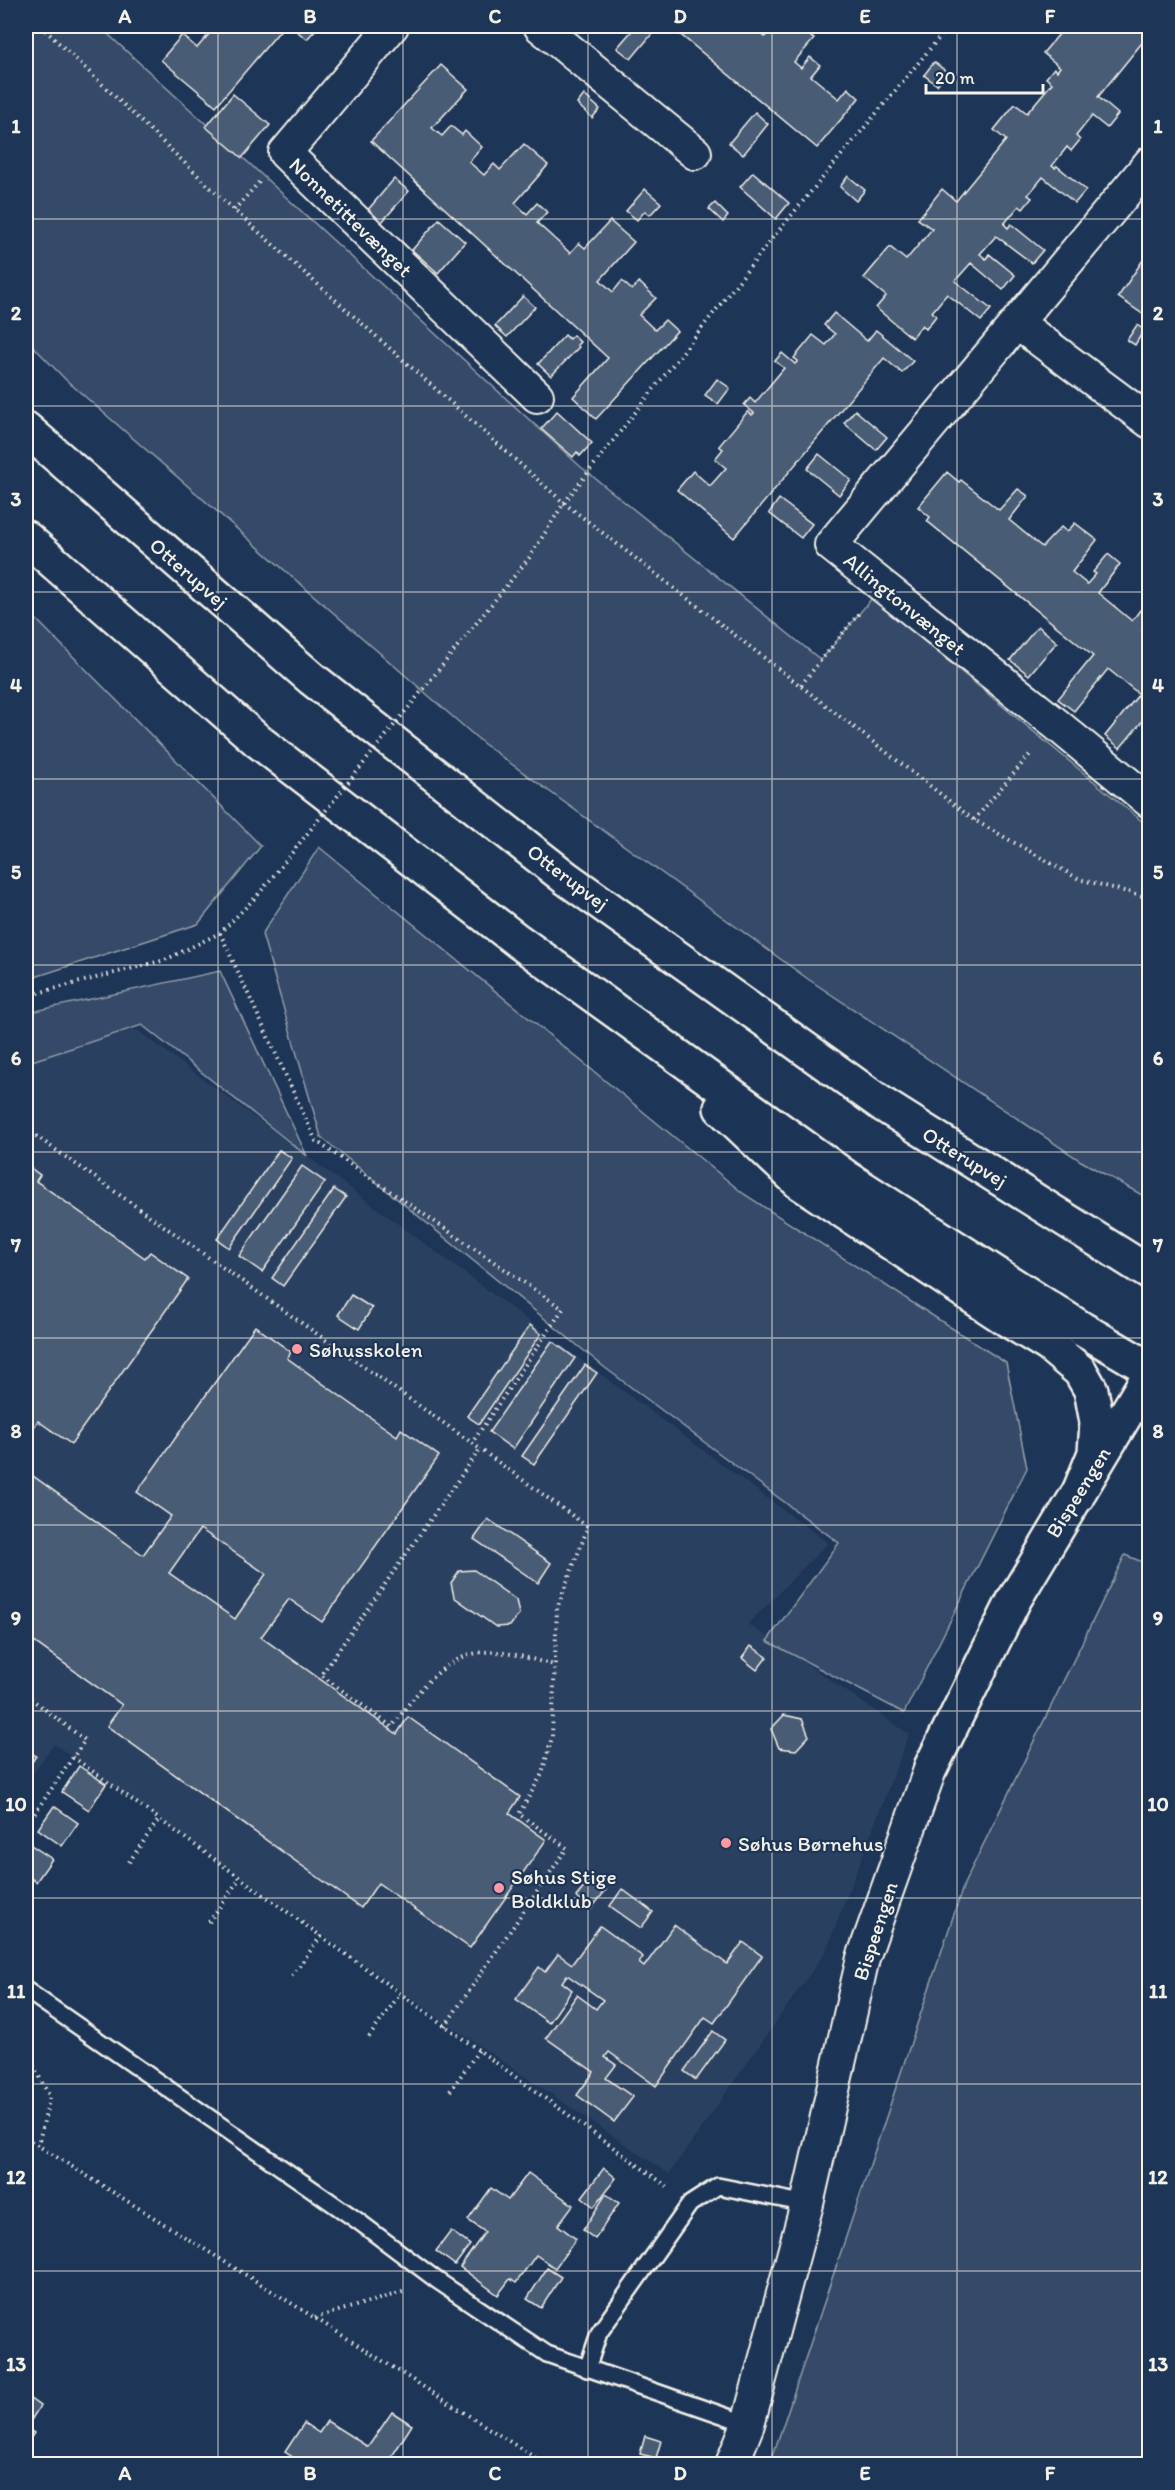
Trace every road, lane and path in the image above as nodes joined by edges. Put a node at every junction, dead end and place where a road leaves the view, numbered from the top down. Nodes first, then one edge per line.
1 (41, 26) edge
2 (392, 26) edge
3 (540, 26) edge
4 (949, 26) edge
5 (695, 153) dead end
6 (1149, 163) edge
7 (1017, 323) junction
8 (537, 396) dead end
9 (1149, 422) edge
10 (26, 429) edge
11 (564, 503) junction
12 (26, 538) edge
13 (881, 586) junction
14 (801, 685) junction
15 (1056, 724) junction
16 (1149, 801) edge
17 (974, 820) junction
18 (1149, 898) edge
19 (220, 933) junction
20 (26, 996) edge
21 (626, 1018) junction
22 (26, 1129) edge
23 (1149, 1273) edge
24 (1149, 1369) edge
25 (1149, 1374) edge
26 (472, 1443) junction
27 (480, 1449) junction
28 (1077, 1497) junction
29 (555, 1665) junction
30 (26, 1695) edge
31 (73, 1757) junction
32 (932, 1767) joint
33 (159, 1819) junction
34 (26, 1826) edge
35 (129, 1862) dead end
36 (240, 1878) junction
37 (209, 1922) dead end
38 (321, 1936) junction
39 (292, 1976) dead end
40 (26, 1990) edge
41 (400, 1994) junction
42 (445, 2026) junction
43 (369, 2037) dead end
44 (479, 2050) junction
45 (26, 2057) edge
46 (450, 2091) dead end
47 (26, 2138) edge
48 (38, 2145) junction
49 (690, 2204) junction
50 (807, 2205) junction
51 (438, 2281) junction
52 (315, 2318) junction
53 (587, 2368) junction
54 (748, 2424) junction
55 (545, 2464) edge
56 (732, 2464) edge

1 - 11 path
2 - 8 street, Nonnetittevænget
3 - 5 street
4 - 11 path
6 - 7 street, Allingtonvænget
7 - 9 street
7 - 13 street, Allingtonvænget
10 - 23 main road, Otterupvej
11 - 14 path
11 - 19 path, bridge
12 - 21 main road
13 - 14 path
13 - 15 street, Allingtonvænget
14 - 17 path
15 - 16 street, Allingtonvænget
15 - 17 path
17 - 18 path
19 - 20 path
19 - 26 path
21 - 24 main road
21 - 28 main road
22 - 26 path
25 - 28 main road, Bispeengen
26 - 27 path
27 - 29 path
27 - 29 path
28 - 32 main road, Bispeengen
29 - 42 path
30 - 31 path
31 - 33 path
31 - 34 path
32 - 50 street, Bispeengen
33 - 35 path
33 - 36 path
36 - 37 path
36 - 38 path
38 - 39 path
38 - 41 path
40 - 51 lane
41 - 42 path
41 - 43 path
42 - 44 path
44 - 46 path
44 - 49 path
45 - 48 path
47 - 48 path
48 - 52 path
49 - 50 lane
49 - 53 lane
50 - 54 street, Bispeengen
51 - 52 path
51 - 53 lane
52 - 55 path
53 - 54 lane
54 - 56 street, Bispeengen

